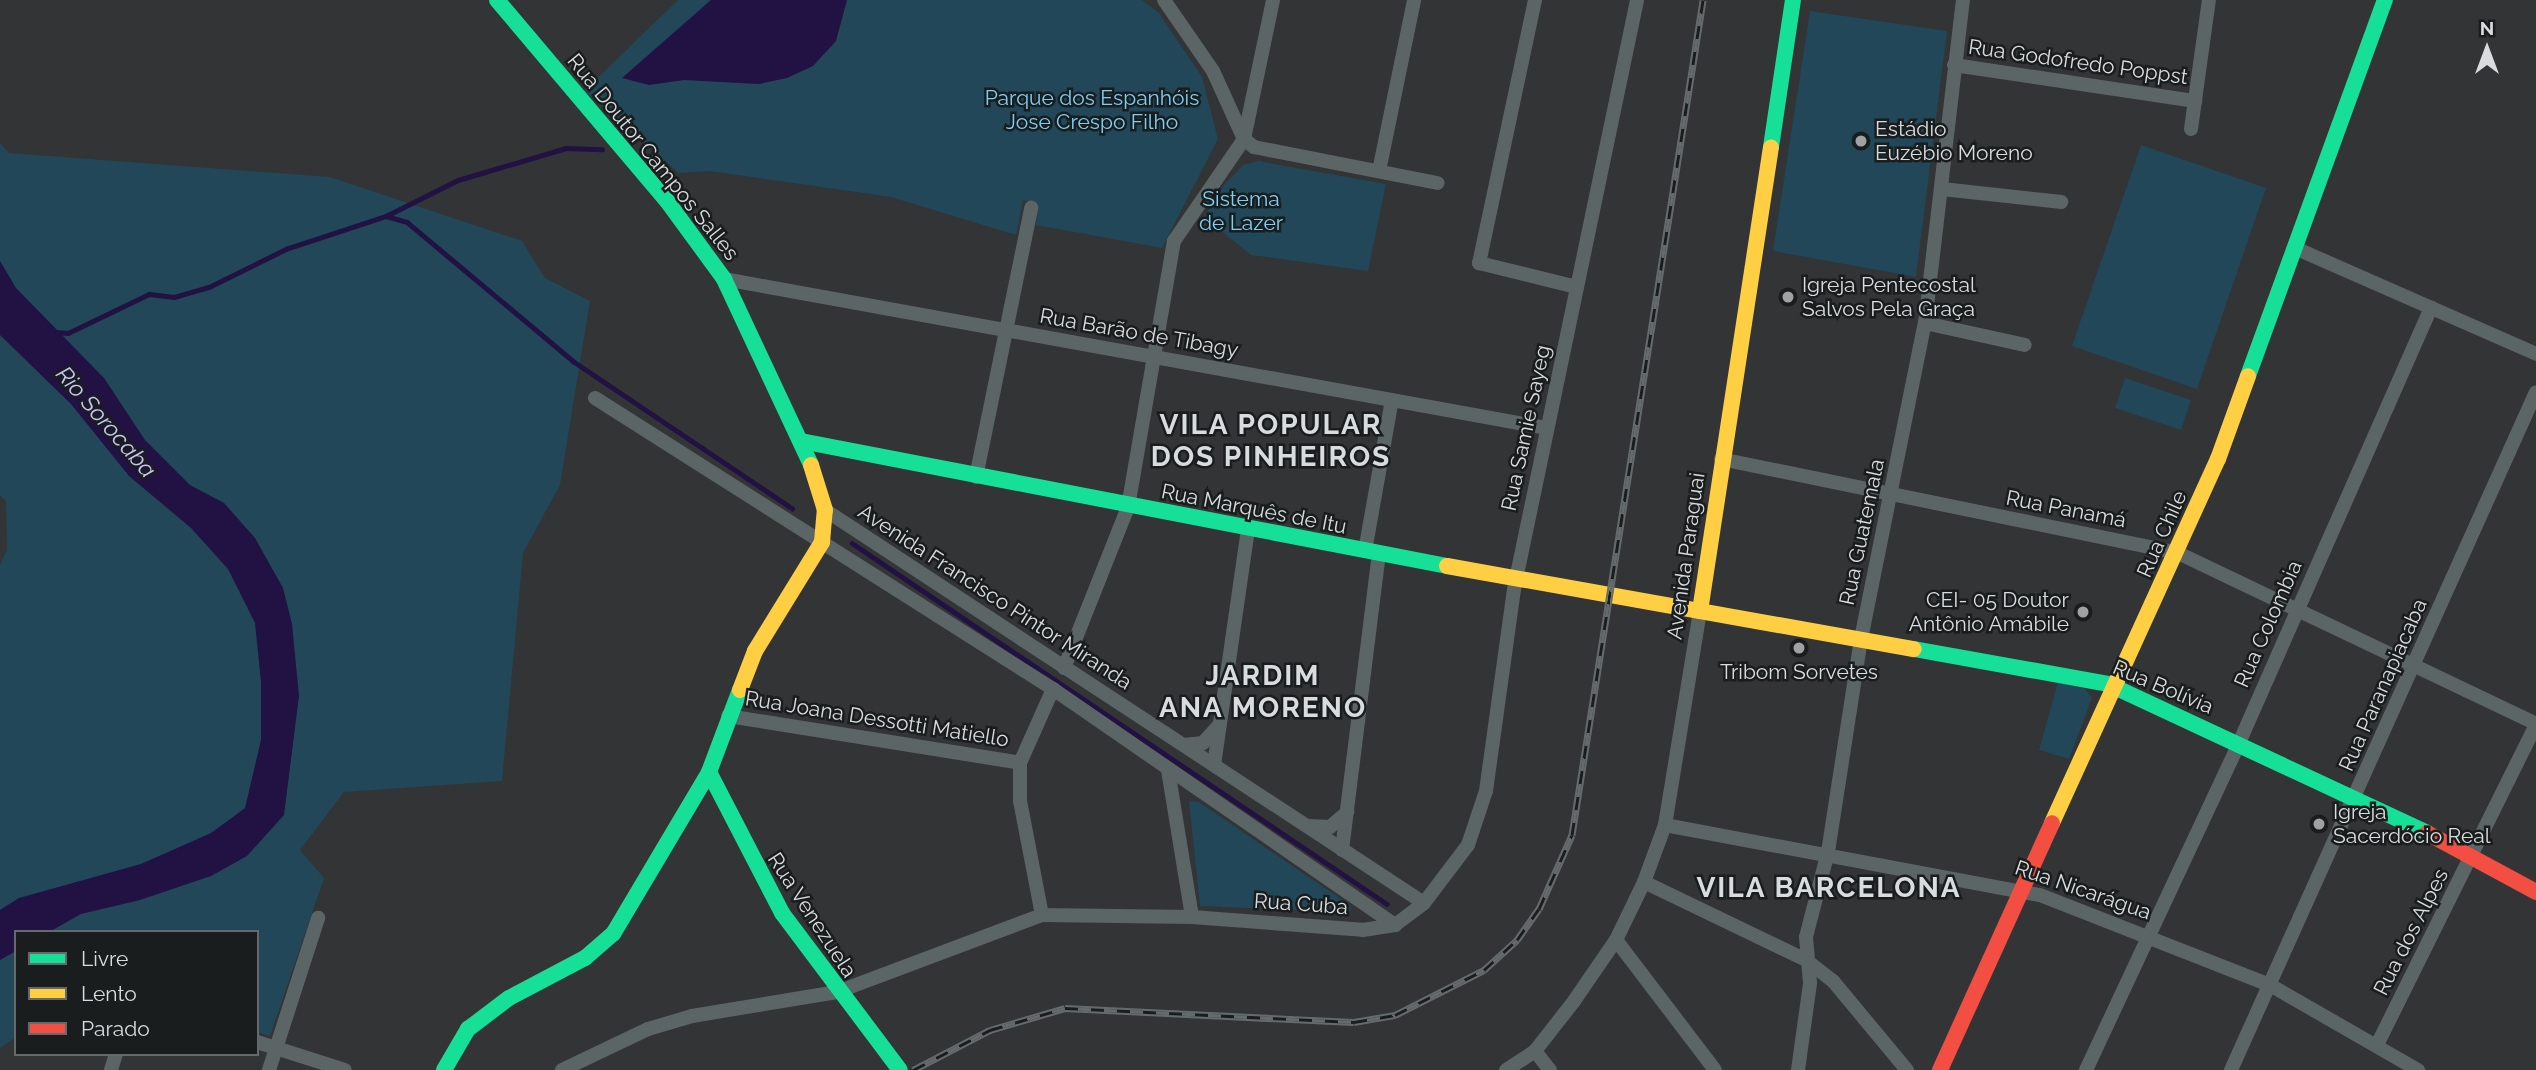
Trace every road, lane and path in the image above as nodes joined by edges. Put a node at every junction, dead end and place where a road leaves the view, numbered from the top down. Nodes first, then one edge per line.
1 (497, 0) edge
2 (1164, 0) edge
3 (1273, 0) edge
4 (1415, 0) edge
5 (1535, 0) edge
6 (1637, 0) edge
7 (1793, 0) edge
8 (1963, 0) edge
9 (2209, 0) edge
10 (2385, 0) edge
11 (1954, 65) junction
12 (2195, 101) junction
13 (2191, 129) dead end
14 (1244, 139) junction
15 (1379, 172) junction
16 (1438, 183) dead end
17 (1942, 189) junction
18 (2061, 202) dead end
19 (1031, 208) dead end
20 (2295, 248) junction
21 (724, 279) junction
22 (1577, 287) junction
23 (2431, 307) junction
24 (1925, 323) junction
25 (1006, 330) junction
26 (2025, 345) dead end
27 (2536, 354) edge
28 (1156, 357) junction
29 (2536, 392) edge
30 (595, 398) dead end
31 (1392, 400) junction
32 (1546, 428) junction
33 (801, 441) junction
34 (1721, 459) junction
35 (976, 477) junction
36 (1891, 495) junction
37 (1128, 507) junction
38 (825, 510) junction
39 (1248, 530) junction
40 (821, 542) junction
41 (1372, 552) junction
42 (2176, 552) junction
43 (1516, 578) junction
44 (2296, 609) junction
45 (1700, 611) junction
46 (1861, 639) junction
47 (1075, 641) junction
48 (1039, 651) junction
49 (2413, 667) junction
50 (1065, 668) junction
51 (2116, 686) junction
52 (1053, 689) junction
53 (728, 716) junction
54 (1220, 722) junction
55 (2536, 724) edge
56 (2239, 743) junction
57 (1184, 745) junction
58 (1020, 763) junction
59 (1214, 765) junction
60 (1168, 770) junction
61 (709, 772) junction
62 (2355, 801) junction
63 (1347, 812) junction
64 (1305, 825) junction
65 (1665, 825) junction
66 (1342, 850) junction
67 (1828, 852) junction
68 (2473, 855) junction
69 (1644, 882) junction
70 (2023, 889) junction
71 (2536, 892) edge
72 (1424, 903) junction
73 (1042, 915) junction
74 (1192, 917) junction
75 (318, 918) dead end
76 (1395, 925) junction
77 (2149, 935) junction
78 (1616, 940) junction
79 (1806, 960) junction
80 (2270, 985) junction
81 (837, 992) junction
82 (259, 1043) edge
83 (2377, 1045) junction
84 (276, 1048) junction
85 (1535, 1051) junction
86 (896, 1066) edge
87 (269, 1070) edge
88 (345, 1070) edge
89 (444, 1070) edge
90 (562, 1070) edge
91 (875, 1070) edge
92 (1506, 1070) edge
93 (1550, 1070) edge
94 (1714, 1070) edge
95 (1798, 1070) edge
96 (1907, 1070) edge
97 (1940, 1070) edge
98 (2086, 1070) edge
99 (2231, 1070) edge
100 (2418, 1070) edge

1 - 21 main road, Rua Doutor Campos Salles
2 - 14 street
3 - 14 street
4 - 15 street
5 - 22 street
6 - 22 street, Rua Samie Sayeg
7 - 34 main road, Avenida Paraguai
8 - 11 street, Rua Guatemala
9 - 12 street
10 - 20 main road, Rua Chile
11 - 12 street, Rua Godofredo Poppst
11 - 17 street, Rua Guatemala
12 - 13 street
14 - 15 street
14 - 28 street
15 - 16 street
17 - 18 street
17 - 24 street, Rua Guatemala
19 - 25 street
20 - 23 street
20 - 42 main road, Rua Chile
21 - 25 street, Rua Barão de Tibagy
21 - 33 main road, Rua Doutor Campos Salles
22 - 32 street, Rua Samie Sayeg
23 - 27 street
23 - 44 street, Rua Colombia
24 - 26 street
24 - 36 street, Rua Guatemala
25 - 28 street, Rua Barão de Tibagy
25 - 35 street
28 - 31 street, Rua Barão de Tibagy
28 - 37 street
29 - 49 street, Rua Paranapiacaba
30 - 40 street
31 - 32 street, Rua Barão de Tibagy
31 - 41 street
32 - 43 street, Rua Samie Sayeg
33 - 35 main road, Rua Marquês de Itu
33 - 38 main road, Rua Doutor Campos Salles
34 - 36 street, Rua Panamá
34 - 45 main road, Avenida Paraguai
35 - 37 main road, Rua Marquês de Itu
36 - 42 street, Rua Panamá
36 - 46 street, Rua Guatemala
37 - 39 main road, Rua Marquês de Itu
37 - 47 street
38 - 40 main road, Rua Doutor Campos Salles
38 - 48 street, Avenida Francisco Pintor Miranda
39 - 41 main road, Rua Marquês de Itu
39 - 54 street
40 - 52 street
40 - 53 main road, Rua Doutor Campos Salles
41 - 43 main road, Rua Marquês de Itu
41 - 63 street
42 - 44 street, Rua Panamá
42 - 51 main road, Rua Chile
43 - 45 main road, Rua Marquês de Itu
43 - 72 street
44 - 49 street, Rua Panamá
44 - 56 street, Rua Colombia
45 - 46 main road, Rua Bolívia
45 - 65 street, Avenida Paraguai
46 - 51 main road, Rua Bolívia
46 - 67 street, Rua Guatemala
47 - 48 street
47 - 50 street
48 - 50 street, Avenida Francisco Pintor Miranda
49 - 55 street, Rua Panamá
49 - 62 street, Rua Paranapiacaba
50 - 57 street, Avenida Francisco Pintor Miranda
51 - 56 main road, Rua Bolívia
51 - 70 main road, Rua Chile
52 - 58 street
52 - 60 street
53 - 58 street, Rua Joana Dessotti Matiello
53 - 61 main road, Rua Doutor Campos Salles
54 - 57 street
54 - 59 street
55 - 68 street, Rua dos Alpes
56 - 62 main road, Rua Bolívia
56 - 77 street, Rua Colombia
57 - 59 street, Avenida Francisco Pintor Miranda
58 - 73 street
59 - 64 street, Avenida Francisco Pintor Miranda
60 - 74 street
60 - 76 street
61 - 81 main road, Rua Venezuela
61 - 89 main road, Rua Doutor Campos Salles
62 - 68 main road, Rua Bolívia
62 - 80 street, Rua Paranapiacaba
63 - 64 street
63 - 66 street
64 - 66 street, Avenida Francisco Pintor Miranda
65 - 67 street, Rua Nicarágua
65 - 69 street, Avenida Paraguai
66 - 72 street, Avenida Francisco Pintor Miranda
67 - 70 street, Rua Nicarágua
67 - 79 street, Rua Guatemala
68 - 71 main road, Rua Bolívia
68 - 83 street, Rua dos Alpes
69 - 78 street, Avenida Paraguai
69 - 79 street
70 - 77 street, Rua Nicarágua
70 - 97 main road, Rua Chile
72 - 76 street
73 - 74 street, Rua Cuba
73 - 81 street, Rua Cuba
74 - 76 street, Rua Cuba
75 - 84 street
77 - 80 street, Rua Nicarágua
77 - 98 street, Rua Colombia
78 - 85 street, Avenida Paraguai
78 - 94 street
79 - 95 street, Rua Guatemala
79 - 96 street
80 - 83 street, Rua Nicarágua
80 - 99 street, Rua Paranapiacaba
81 - 86 main road, Rua Venezuela
81 - 90 street, Rua Cuba
82 - 84 street
83 - 100 street, Rua Nicarágua
84 - 87 street
84 - 88 street
85 - 92 street, Avenida Paraguai
85 - 93 street
86 - 91 main road

